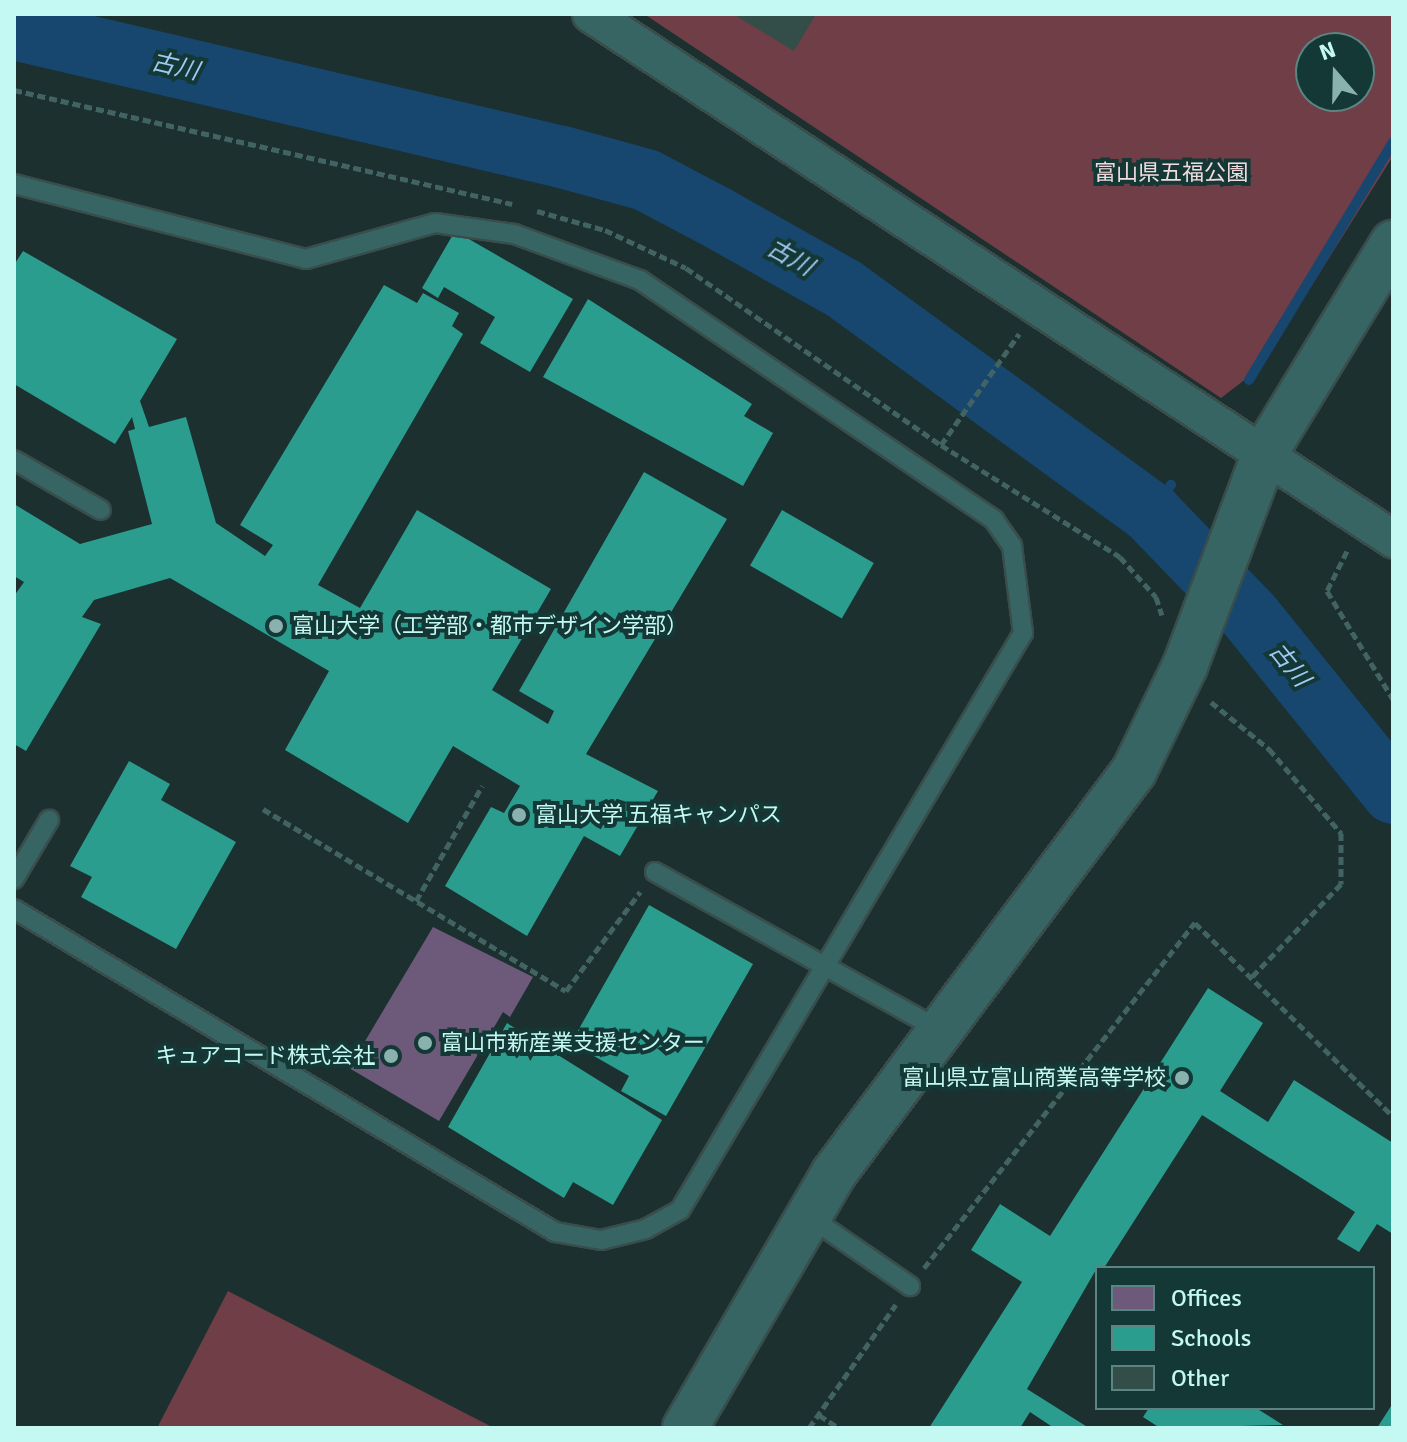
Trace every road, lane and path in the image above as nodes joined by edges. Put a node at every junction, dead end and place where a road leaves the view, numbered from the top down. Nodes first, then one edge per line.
1 (591, 14) edge
2 (14, 184) edge
3 (1393, 243) edge
4 (1019, 334) dead end
5 (950, 432) dead end
6 (941, 445) dead end
7 (14, 460) edge
8 (1259, 469) junction
9 (101, 510) dead end
10 (1352, 539) dead end
11 (1393, 539) edge
12 (1165, 623) dead end
13 (1195, 681) junction
14 (1393, 699) edge
15 (482, 786) dead end
16 (263, 809) dead end
17 (49, 820) dead end
18 (655, 872) joint
19 (14, 879) edge
20 (416, 901) junction
21 (14, 909) edge
22 (827, 967) junction
23 (1251, 978) junction
24 (940, 1030) junction
25 (1393, 1116) edge
26 (808, 1216) junction
27 (910, 1286) junction
28 (819, 1415) junction
29 (685, 1428) edge
30 (809, 1428) edge
31 (839, 1428) edge

1 - 8 street
2 - 22 lane
3 - 8 street
4 - 5 path
6 - 12 path
7 - 9 lane
8 - 11 street
8 - 13 street
10 - 14 path
13 - 23 path
13 - 24 street
15 - 20 path
16 - 20 path
17 - 19 lane
18 - 20 path
18 - 22 lane
21 - 22 lane
22 - 24 lane
23 - 25 path
23 - 27 path
24 - 26 street
26 - 27 lane
26 - 29 street
27 - 28 path
28 - 30 path
28 - 31 path

